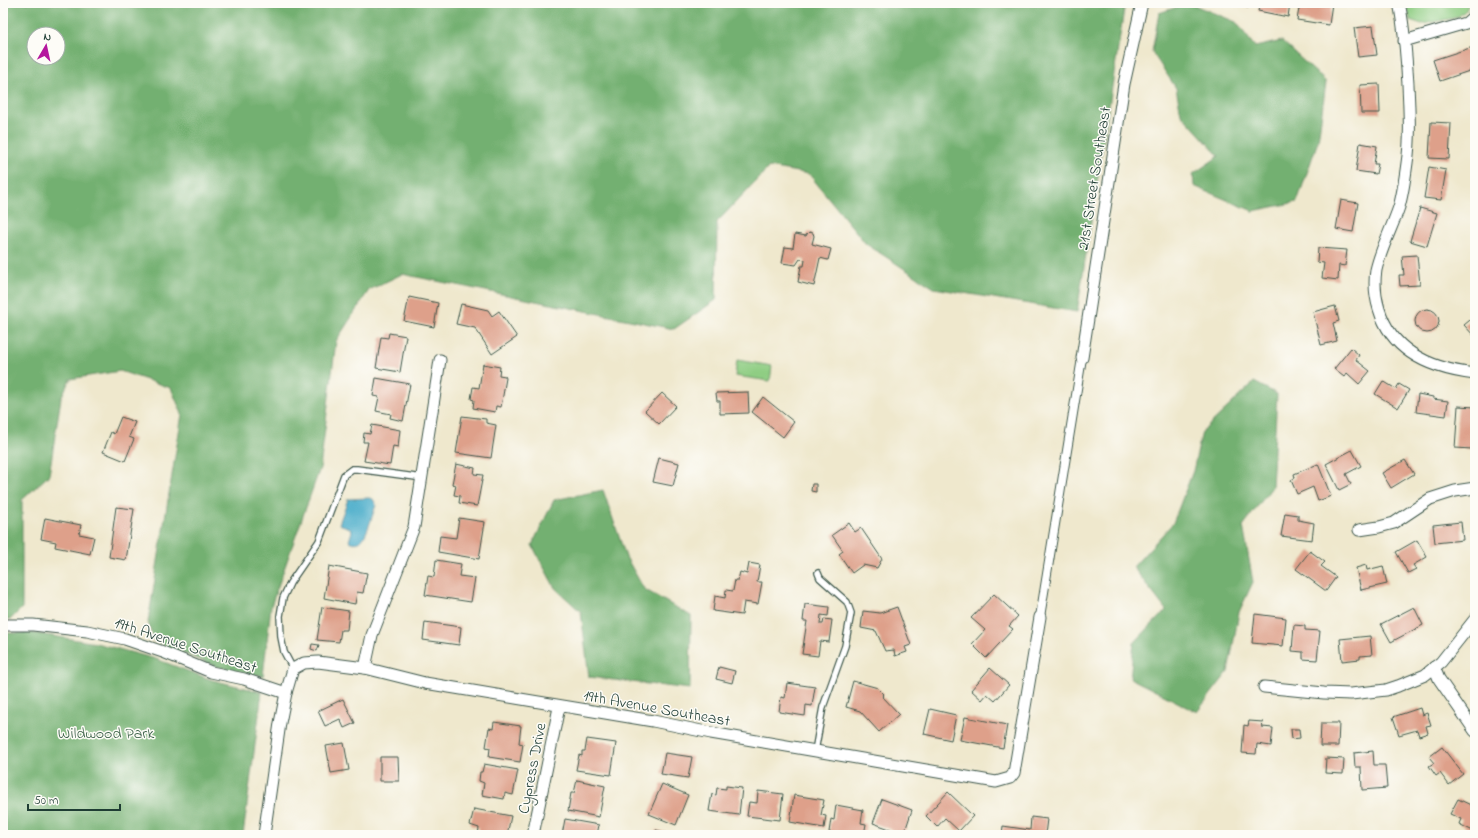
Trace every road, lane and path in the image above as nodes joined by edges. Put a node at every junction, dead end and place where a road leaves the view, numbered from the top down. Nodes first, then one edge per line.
1 (1142, 3) edge
2 (1399, 3) edge
3 (1475, 15) edge
4 (1404, 41) junction
5 (1082, 358) joint
6 (440, 360) dead end
7 (1475, 374) edge
8 (422, 478) junction
9 (1475, 488) edge
10 (1359, 530) dead end
11 (818, 573) dead end
12 (1040, 617) joint
13 (1475, 619) edge
14 (3, 625) edge
15 (1434, 667) junction
16 (365, 668) junction
17 (293, 669) junction
18 (1264, 687) dead end
19 (286, 694) junction
20 (559, 707) junction
21 (1475, 731) edge
22 (815, 751) junction
23 (264, 835) edge
24 (533, 835) edge

1 - 5 street, 21st Street Southeast
2 - 4 street
3 - 4 street
4 - 7 street
5 - 12 street
6 - 8 street
8 - 16 street
8 - 17 lane
9 - 10 street
11 - 22 lane
12 - 22 street, 19th Avenue Southeast
13 - 15 street
14 - 19 street, 19th Avenue Southeast
15 - 18 street
15 - 21 street
16 - 17 street, 19th Avenue Southeast
16 - 20 street, 19th Avenue Southeast
17 - 19 street
19 - 23 street
20 - 22 street, 19th Avenue Southeast
20 - 24 street, Cypress Drive

